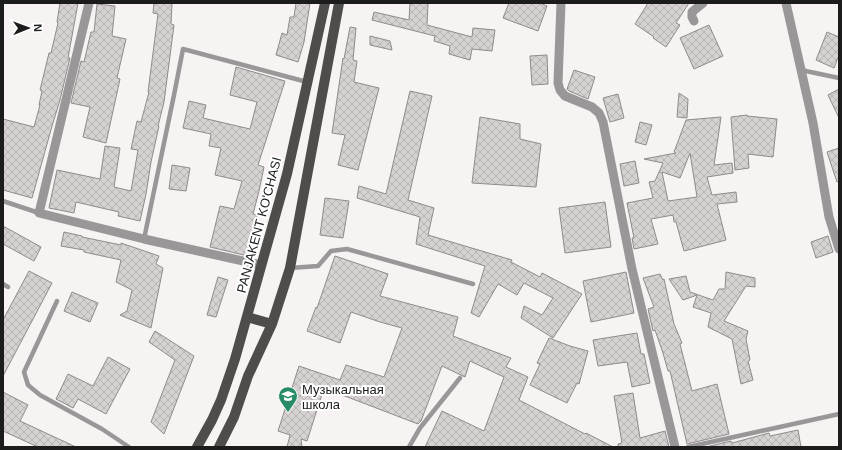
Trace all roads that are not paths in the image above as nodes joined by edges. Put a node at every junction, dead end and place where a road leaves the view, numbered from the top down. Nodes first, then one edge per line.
1 (89, 3) edge
2 (325, 3) edge
3 (339, 3) edge
4 (561, 3) edge
5 (703, 3) edge
6 (786, 3) edge
7 (694, 21) dead end
8 (801, 70) junction
9 (839, 78) edge
10 (307, 82) junction
11 (3, 201) edge
12 (39, 213) junction
13 (144, 239) junction
14 (839, 249) edge
15 (261, 265) junction
16 (290, 268) junction
17 (3, 284) edge
18 (472, 284) dead end
19 (8, 287) dead end
20 (57, 301) dead end
21 (247, 317) junction
22 (272, 324) junction
23 (460, 378) dead end
24 (839, 414) edge
25 (129, 447) edge
26 (197, 447) edge
27 (219, 447) edge
28 (409, 447) edge
29 (675, 447) edge
30 (688, 447) edge

1 - 12 street
2 - 10 main road, PANJAKENT KO'CHASI
3 - 16 main road
4 - 29 street
5 - 7 street
6 - 8 street
8 - 9 lane
8 - 14 street
10 - 13 lane
10 - 15 main road, PANJAKENT KO'CHASI
11 - 12 lane
12 - 13 street
13 - 15 street
15 - 21 main road, PANJAKENT KO'CHASI
16 - 18 lane
16 - 22 main road
17 - 19 lane
20 - 25 lane
21 - 22 main road
21 - 26 main road, PANJAKENT KO'CHASI
22 - 27 main road
23 - 28 lane
24 - 30 lane

